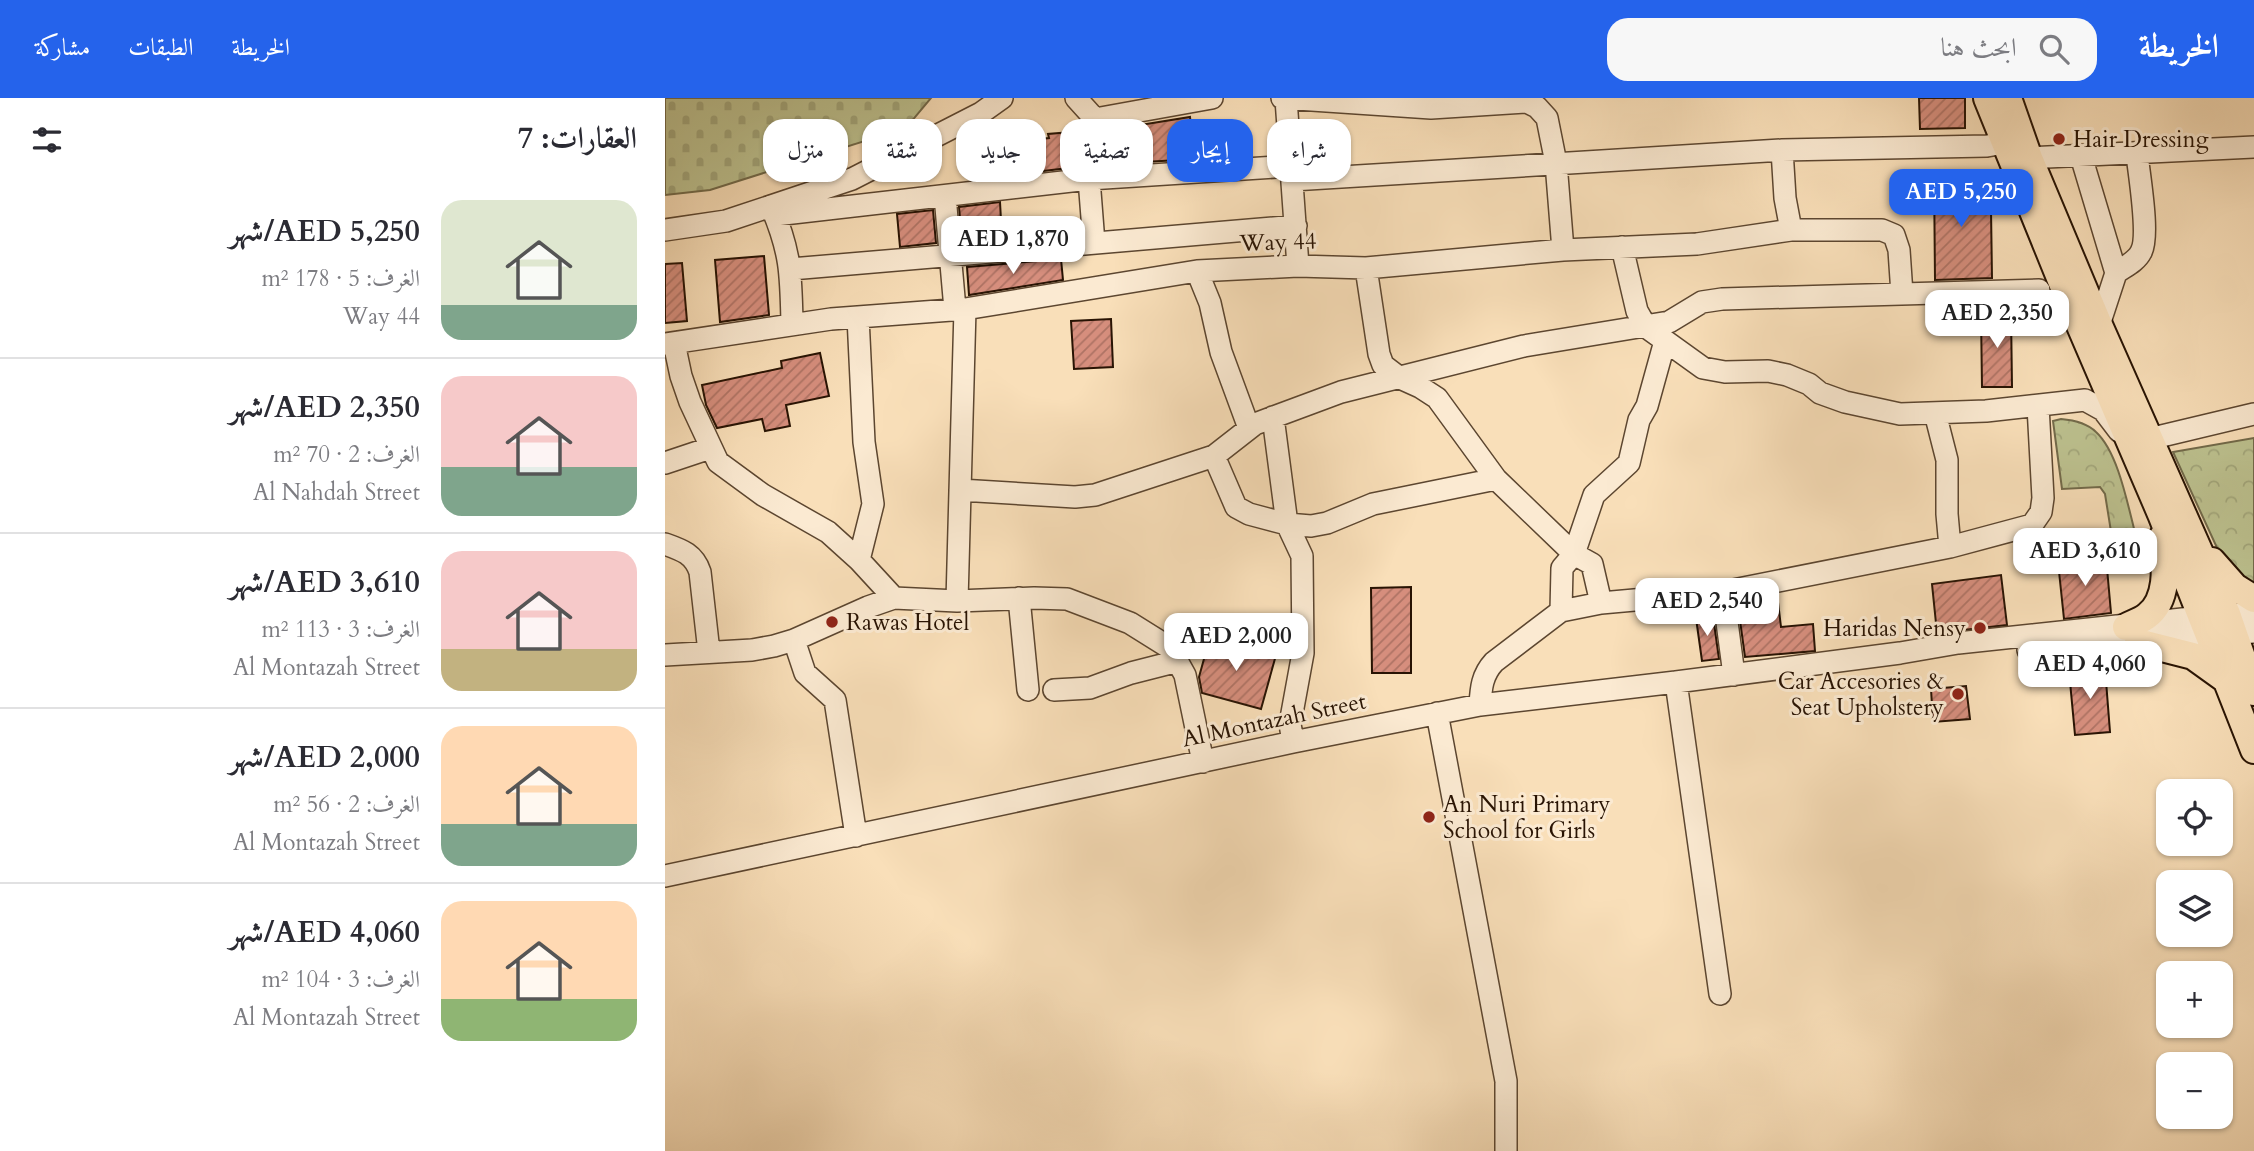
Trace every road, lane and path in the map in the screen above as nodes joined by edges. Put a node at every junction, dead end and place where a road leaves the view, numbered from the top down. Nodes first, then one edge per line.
1 (1002, 98) edge
2 (1076, 98) edge
3 (1212, 98) edge
4 (1284, 98) edge
5 (1987, 98) edge
6 (2008, 98) edge
7 (1368, 100) edge
8 (1527, 100) edge
9 (1095, 119) joint
10 (1286, 119) edge
11 (2004, 143) junction
12 (2254, 147) edge
13 (1782, 150) junction
14 (2137, 154) junction
15 (2081, 156) junction
16 (2029, 158) junction
17 (1556, 163) junction
18 (1351, 171) edge
19 (1267, 174) edge
20 (1153, 177) edge
21 (1068, 182) edge
22 (1094, 182) edge
23 (1293, 182) edge
24 (945, 196) junction
25 (773, 211) junction
26 (1296, 226) junction
27 (665, 230) edge
28 (1791, 230) junction
29 (1094, 243) junction
30 (1622, 247) junction
31 (1563, 250) junction
32 (950, 255) junction
33 (1298, 266) junction
34 (1366, 268) junction
35 (791, 269) junction
36 (1197, 271) junction
37 (2116, 273) junction
38 (2039, 290) dead end
39 (1902, 294) junction
40 (960, 309) junction
41 (858, 317) junction
42 (792, 324) junction
43 (2099, 325) junction
44 (1646, 327) junction
45 (1665, 341) junction
46 (670, 343) edge
47 (1400, 378) junction
48 (2038, 406) junction
49 (1935, 413) junction
50 (2254, 414) edge
51 (1273, 417) junction
52 (1249, 428) junction
53 (2141, 444) junction
54 (710, 447) junction
55 (1214, 456) junction
56 (665, 463) edge
57 (1496, 479) junction
58 (960, 490) junction
59 (2161, 514) junction
60 (1287, 524) junction
61 (2192, 538) junction
62 (665, 544) edge
63 (1950, 547) junction
64 (1574, 554) junction
65 (859, 560) junction
66 (1723, 592) junction
67 (894, 598) junction
68 (1019, 598) junction
69 (2254, 599) edge
70 (957, 601) junction
71 (1601, 603) junction
72 (1561, 611) junction
73 (2254, 613) edge
74 (2225, 627) edge
75 (2132, 634) junction
76 (794, 640) junction
77 (709, 652) junction
78 (665, 655) edge
79 (1178, 661) junction
80 (1734, 675) junction
81 (2228, 681) junction
82 (1676, 682) junction
83 (1028, 690) dead end
84 (1054, 690) dead end
85 (2254, 692) edge
86 (1480, 705) junction
87 (1437, 713) junction
88 (1293, 742) junction
89 (2254, 750) edge
90 (1203, 762) junction
91 (856, 836) junction
92 (665, 876) edge
93 (1720, 994) dead end
94 (1506, 1151) edge

1 - 25 street
2 - 9 street
3 - 9 street
4 - 7 street
4 - 10 street
5 - 11 main road
6 - 16 main road
7 - 8 street
8 - 17 street
11 - 13 street
11 - 53 main road
12 - 14 street
13 - 17 street
13 - 28 street
14 - 15 street
14 - 37 street
15 - 16 street
15 - 37 street
16 - 43 main road
17 - 18 street
17 - 31 street
19 - 20 street
21 - 24 street
22 - 29 street
23 - 26 street
24 - 25 street
24 - 32 street
25 - 27 street
25 - 35 street
26 - 29 street
26 - 33 street
28 - 30 street, Way 44
28 - 39 street, Way 44
29 - 32 street
30 - 31 street, Way 44
30 - 44 street
31 - 34 street, Way 44
32 - 35 street
32 - 40 street
33 - 34 street, Way 44
33 - 36 street, Way 44
34 - 47 street
35 - 42 street
36 - 40 street, Way 44
36 - 52 street
37 - 43 street
38 - 39 street
39 - 44 street
40 - 41 street, Way 44
40 - 58 street
41 - 42 street, Way 44
41 - 65 street
42 - 46 street, Way 44
43 - 53 main road
44 - 45 street
44 - 47 street
45 - 49 street
45 - 64 street
46 - 54 street
47 - 51 street
47 - 57 street
48 - 49 street
48 - 53 street
48 - 63 street
49 - 63 street
50 - 53 street
51 - 52 street
51 - 60 street
52 - 55 street
53 - 59 main road
53 - 61 main road
54 - 56 street
54 - 65 street
55 - 58 street
55 - 60 street
57 - 60 street
57 - 64 street
58 - 70 street
59 - 74 main road
59 - 75 main road
60 - 88 street
61 - 69 main road
61 - 74 main road
62 - 77 street
63 - 66 street
64 - 71 street
64 - 72 street
65 - 67 street
66 - 71 street
66 - 80 street
67 - 70 street
67 - 76 street
68 - 70 street
68 - 79 street
68 - 83 street
71 - 72 street
72 - 86 street
73 - 74 street, Al Montazah Street
74 - 75 street, Al Montazah Street
74 - 81 main road
74 - 85 main road
75 - 80 street, Al Montazah Street
75 - 81 main road
76 - 77 street
76 - 91 street
77 - 78 street
79 - 84 street
79 - 90 street
80 - 82 street, Al Montazah Street
81 - 89 main road
82 - 86 street, Al Montazah Street
82 - 93 street
86 - 87 street, Al Montazah Street
87 - 88 street, Al Montazah Street
87 - 94 street
88 - 90 street, Al Montazah Street
90 - 91 street, Al Montazah Street
91 - 92 street, Al Montazah Street

